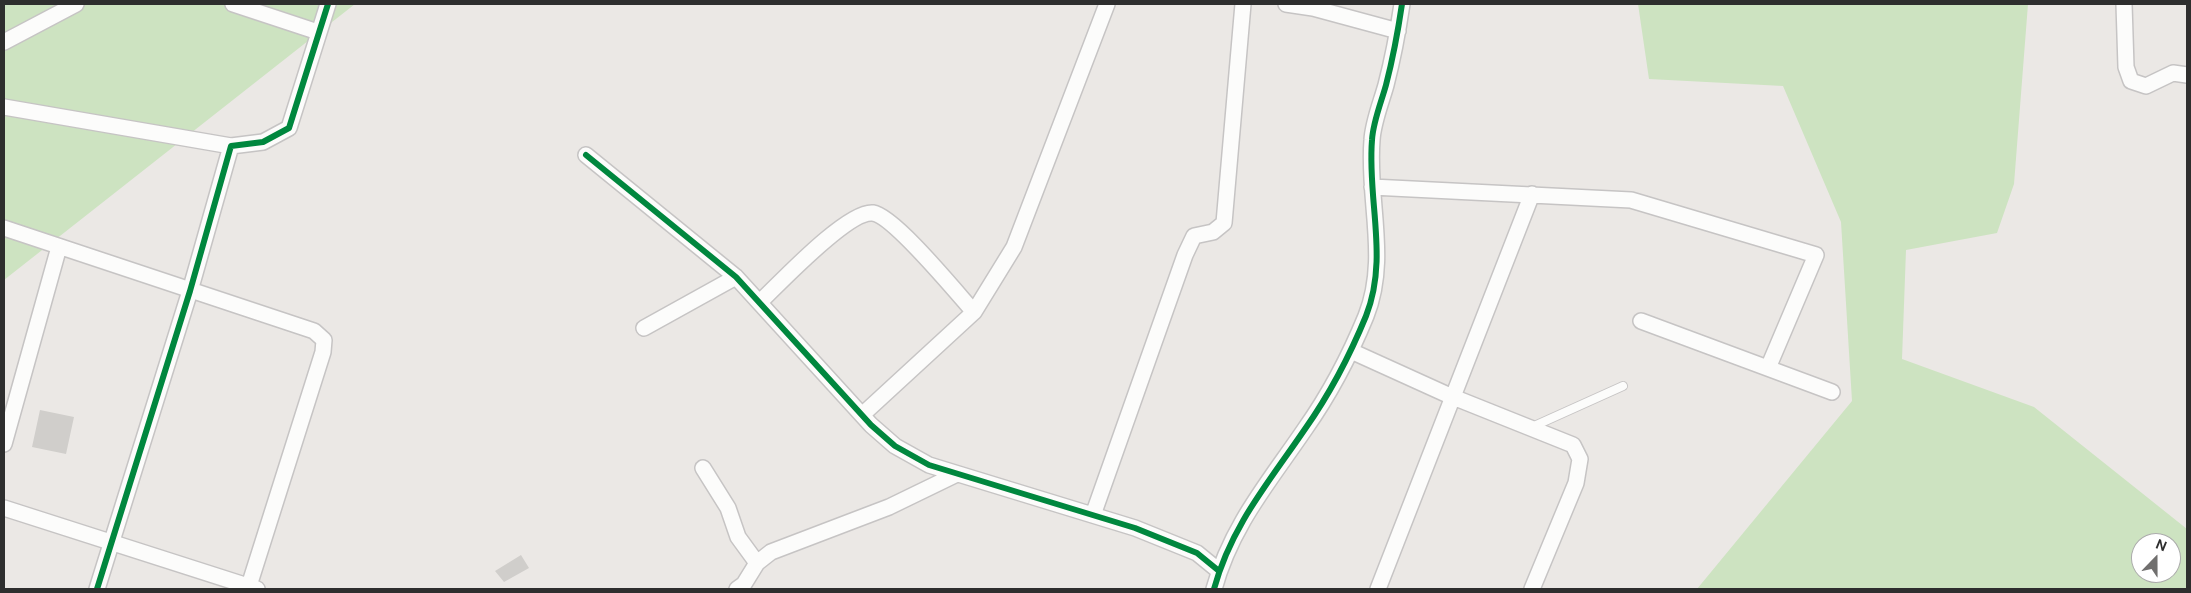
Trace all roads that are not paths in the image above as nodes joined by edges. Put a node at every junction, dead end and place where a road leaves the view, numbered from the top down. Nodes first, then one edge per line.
1 (76, 4) edge
2 (233, 4) edge
3 (328, 4) edge
4 (1107, 4) edge
5 (1243, 4) edge
6 (1286, 4) edge
7 (1402, 4) edge
8 (2124, 4) edge
9 (1398, 31) junction
10 (318, 32) junction
11 (4, 42) edge
12 (2187, 75) edge
13 (4, 107) edge
14 (231, 146) junction
15 (586, 155) dead end
16 (1372, 187) junction
17 (1532, 194) junction
18 (4, 228) edge
19 (59, 247) junction
20 (736, 277) junction
21 (190, 291) junction
22 (760, 302) junction
23 (974, 312) junction
24 (1641, 321) dead end
25 (644, 328) dead end
26 (1351, 351) junction
27 (1768, 368) junction
28 (1623, 386) dead end
29 (1832, 392) dead end
30 (1451, 396) junction
31 (862, 415) junction
32 (1530, 428) junction
33 (4, 444) edge
34 (703, 468) dead end
35 (957, 474) junction
36 (4, 508) edge
37 (1093, 515) junction
38 (112, 543) junction
39 (757, 564) junction
40 (1219, 571) junction
41 (252, 588) edge
42 (97, 589) edge
43 (738, 589) edge
44 (1214, 589) edge
45 (1378, 589) edge
46 (1532, 589) edge

1 - 11 street
2 - 10 street
3 - 10 street
4 - 23 street
5 - 37 street
6 - 9 street
7 - 9 street
8 - 12 street
9 - 16 street
10 - 14 street
13 - 14 street
14 - 21 street
15 - 20 street
16 - 17 street
16 - 26 street
17 - 27 street
17 - 30 street
18 - 19 street
19 - 21 street
19 - 33 street
20 - 22 street
20 - 25 street
21 - 38 street
21 - 41 street
22 - 23 street
22 - 31 street
23 - 31 street
24 - 27 street
26 - 30 street
26 - 40 street
27 - 29 street
28 - 32 lane
30 - 32 street
30 - 45 street
31 - 35 street
32 - 46 street
34 - 39 street
35 - 37 street
35 - 39 street
36 - 38 street
37 - 40 street
38 - 41 street
38 - 42 street
39 - 43 street
40 - 44 street

